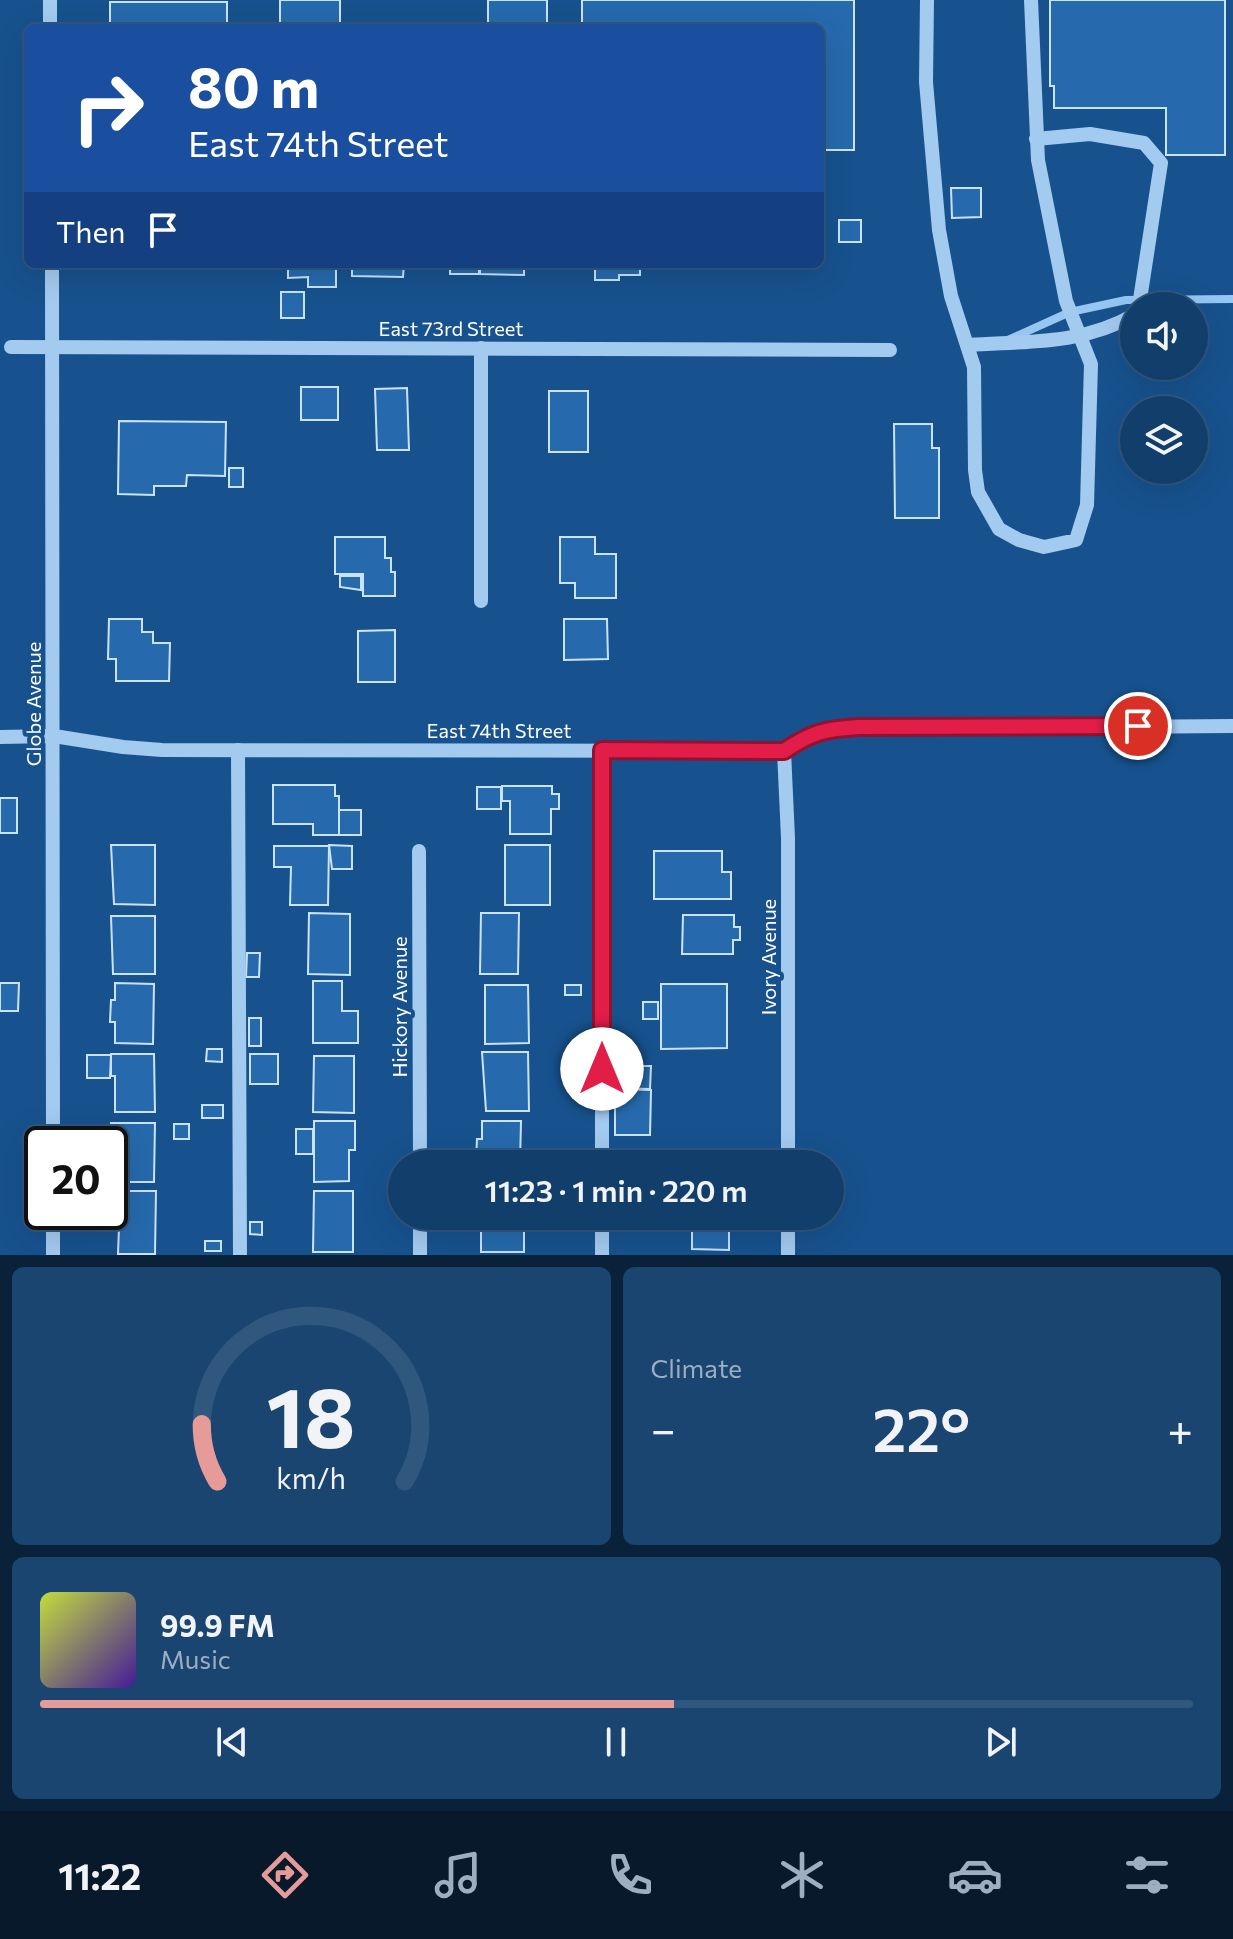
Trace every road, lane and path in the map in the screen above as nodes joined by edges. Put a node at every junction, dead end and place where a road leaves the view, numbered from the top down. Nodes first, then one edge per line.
1 (50, 0) edge
2 (927, 0) edge
3 (1031, 0) edge
4 (50, 24) edge
5 (1036, 139) junction
6 (52, 268) edge
7 (1141, 292) edge
8 (1120, 323) edge
9 (1081, 338) junction
10 (969, 345) junction
11 (11, 347) dead end
12 (52, 347) junction
13 (481, 348) junction
14 (890, 350) dead end
15 (481, 601) dead end
16 (1233, 726) edge
17 (54, 736) junction
18 (0, 737) edge
19 (238, 750) junction
20 (602, 750) junction
21 (784, 751) junction
22 (419, 851) dead end
23 (53, 1126) edge
24 (420, 1150) edge
25 (602, 1150) edge
26 (788, 1150) edge
27 (53, 1230) edge
28 (420, 1230) edge
29 (602, 1230) edge
30 (788, 1230) edge
31 (53, 1255) edge
32 (240, 1255) edge
33 (420, 1255) edge
34 (602, 1255) edge
35 (788, 1255) edge

1 - 4 street
2 - 10 street
3 - 5 street
5 - 7 street
5 - 9 street
6 - 12 street, Globe Avenue
8 - 9 street
9 - 10 street
9 - 10 street
11 - 12 street, East 73rd Street
12 - 13 street, East 73rd Street
12 - 17 street, Globe Avenue
13 - 14 street, East 73rd Street
13 - 15 street
16 - 21 street, East 74th Street
17 - 18 street, East 74th Street
17 - 19 street, East 74th Street
17 - 23 street, Globe Avenue
19 - 20 street, East 74th Street
19 - 32 street
20 - 21 street, East 74th Street
20 - 25 street
21 - 26 street, Ivory Avenue
22 - 24 street, Hickory Avenue
27 - 31 street
28 - 33 street
29 - 34 street
30 - 35 street

